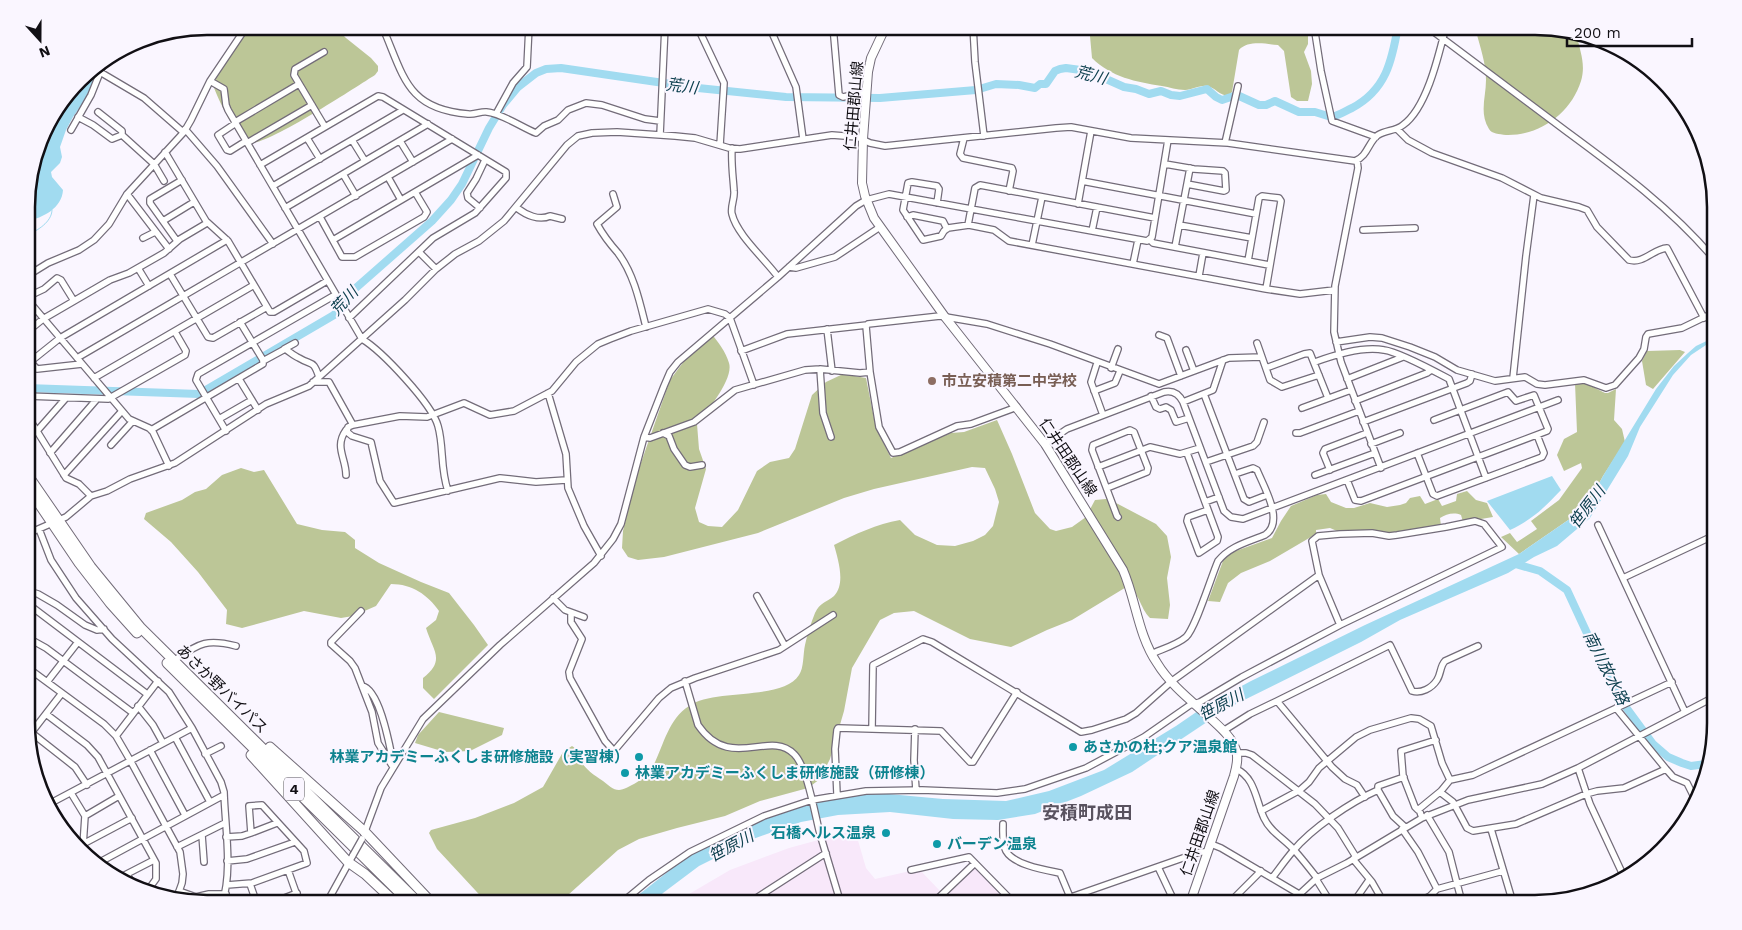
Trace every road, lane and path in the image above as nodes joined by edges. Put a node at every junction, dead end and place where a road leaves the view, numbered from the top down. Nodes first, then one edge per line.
1 (241, 35) edge
2 (386, 35) edge
3 (529, 35) edge
4 (665, 35) edge
5 (701, 35) edge
6 (773, 35) edge
7 (834, 35) edge
8 (882, 35) edge
9 (974, 35) edge
10 (1315, 35) edge
11 (1439, 35) edge
12 (1444, 35) edge
13 (1443, 38) junction
14 (324, 52) dead end
15 (100, 72) edge
16 (99, 74) edge
17 (210, 82) junction
18 (299, 84) junction
19 (1238, 86) dead end
20 (867, 92) junction
21 (312, 105) junction
22 (404, 110) junction
23 (98, 112) dead end
24 (496, 114) junction
25 (78, 117) junction
26 (660, 121) junction
27 (235, 122) junction
28 (428, 124) junction
29 (324, 127) junction
30 (1397, 129) junction
31 (71, 130) dead end
32 (184, 130) junction
33 (1091, 131) junction
34 (122, 135) junction
35 (660, 135) junction
36 (984, 136) junction
37 (1376, 137) junction
38 (307, 138) junction
39 (964, 138) junction
40 (452, 139) junction
41 (803, 139) junction
42 (863, 139) junction
43 (352, 140) junction
44 (1168, 140) junction
45 (400, 141) junction
46 (247, 142) junction
47 (1225, 143) junction
48 (720, 145) junction
49 (732, 148) junction
50 (166, 152) junction
51 (478, 154) junction
52 (320, 159) junction
53 (485, 160) junction
54 (1357, 160) junction
55 (365, 161) junction
56 (413, 162) junction
57 (154, 164) junction
58 (1165, 164) junction
59 (260, 165) junction
60 (1190, 168) junction
61 (343, 174) junction
62 (388, 177) junction
63 (182, 180) junction
64 (164, 181) dead end
65 (1082, 181) junction
66 (1187, 184) junction
67 (273, 186) junction
68 (1010, 191) junction
69 (415, 192) junction
70 (127, 194) junction
71 (613, 194) dead end
72 (1534, 195) junction
73 (356, 196) junction
74 (1159, 196) junction
75 (906, 197) junction
76 (1042, 197) junction
77 (401, 200) junction
78 (866, 200) junction
79 (1184, 200) junction
80 (194, 202) junction
81 (936, 203) junction
82 (1078, 204) junction
83 (1097, 207) junction
84 (285, 208) junction
85 (480, 208) junction
86 (517, 208) junction
87 (970, 209) junction
88 (1256, 214) junction
89 (320, 217) junction
90 (907, 217) junction
91 (1155, 218) junction
92 (562, 219) dead end
93 (162, 220) junction
94 (1037, 221) junction
95 (207, 223) junction
96 (1179, 224) junction
97 (968, 225) junction
98 (880, 227) junction
99 (1415, 228) dead end
100 (298, 229) junction
101 (947, 229) junction
102 (1364, 230) dead end
103 (1092, 231) junction
104 (155, 232) junction
105 (144, 238) dead end
106 (1252, 238) junction
107 (177, 240) junction
108 (228, 240) junction
109 (333, 240) junction
110 (1138, 240) junction
111 (1150, 240) junction
112 (273, 244) junction
113 (1032, 245) junction
114 (1175, 247) junction
115 (169, 249) junction
116 (1707, 251) edge
117 (419, 252) junction
118 (1203, 252) junction
119 (1248, 261) junction
120 (241, 262) junction
121 (1134, 264) junction
122 (1269, 265) junction
123 (789, 267) junction
124 (138, 268) junction
125 (436, 269) junction
126 (35, 271) edge
127 (170, 274) junction
128 (1199, 276) junction
129 (778, 277) junction
130 (328, 282) junction
131 (148, 286) junction
132 (254, 286) junction
133 (1266, 289) junction
134 (1334, 290) junction
135 (35, 294) edge
136 (335, 295) junction
137 (184, 296) junction
138 (74, 301) junction
139 (267, 307) junction
140 (35, 308) edge
141 (1707, 316) edge
142 (945, 317) junction
143 (197, 318) junction
144 (349, 318) junction
145 (730, 318) junction
146 (1704, 318) junction
147 (43, 319) junction
148 (240, 322) junction
149 (867, 325) junction
150 (35, 326) edge
151 (646, 327) junction
152 (827, 329) junction
153 (175, 332) junction
154 (1159, 335) dead end
155 (60, 338) junction
156 (362, 339) junction
157 (1336, 342) junction
158 (253, 343) junction
159 (295, 343) dead end
160 (1257, 343) dead end
161 (284, 349) junction
162 (1118, 349) dead end
163 (1186, 350) dead end
164 (741, 351) junction
165 (1338, 355) junction
166 (35, 356) edge
167 (1261, 357) junction
168 (1403, 357) junction
169 (77, 358) junction
170 (1224, 360) junction
171 (263, 361) junction
172 (1098, 362) junction
173 (1315, 362) junction
174 (82, 364) junction
175 (35, 367) edge
176 (1111, 368) junction
177 (1266, 368) junction
178 (820, 369) junction
179 (1120, 370) junction
180 (1431, 370) junction
181 (832, 371) junction
182 (1194, 371) junction
183 (870, 372) junction
184 (1472, 374) junction
185 (1319, 375) junction
186 (1181, 376) junction
187 (319, 377) junction
188 (94, 378) junction
189 (1347, 378) junction
190 (1513, 378) junction
191 (239, 379) junction
192 (313, 382) junction
193 (754, 385) junction
194 (1453, 389) junction
195 (1351, 390) junction
196 (1094, 391) junction
197 (548, 393) junction
198 (1204, 394) junction
199 (35, 396) edge
200 (1152, 396) junction
201 (66, 398) junction
202 (111, 398) junction
203 (206, 398) junction
204 (1328, 398) junction
205 (97, 400) junction
206 (252, 400) junction
207 (1355, 400) junction
208 (1558, 400) dead end
209 (1183, 402) junction
210 (1017, 407) junction
211 (1539, 407) junction
212 (1302, 408) dead end
213 (258, 410) junction
214 (1461, 410) junction
215 (122, 411) junction
216 (1359, 412) junction
217 (434, 415) junction
218 (1103, 415) junction
219 (1189, 418) junction
220 (219, 419) junction
221 (1434, 420) dead end
222 (132, 422) junction
223 (1264, 422) dead end
224 (1363, 422) junction
225 (353, 425) junction
226 (35, 428) edge
227 (151, 430) junction
228 (346, 430) junction
229 (37, 431) junction
230 (226, 431) junction
231 (663, 433) junction
232 (1296, 433) dead end
233 (1367, 433) junction
234 (1400, 433) dead end
235 (1470, 434) junction
236 (1537, 435) junction
237 (644, 437) junction
238 (831, 437) dead end
239 (1045, 444) junction
240 (1371, 444) junction
241 (111, 445) dead end
242 (1200, 448) junction
243 (1141, 450) junction
244 (50, 453) junction
245 (1187, 453) junction
246 (1375, 453) junction
247 (1417, 453) junction
248 (1227, 454) junction
249 (1478, 456) junction
250 (1206, 462) junction
251 (702, 465) dead end
252 (169, 466) junction
253 (1098, 467) junction
254 (1381, 468) junction
255 (1330, 470) junction
256 (1235, 474) junction
257 (64, 475) junction
258 (346, 475) dead end
259 (1314, 475) dead end
260 (1426, 476) junction
261 (1486, 478) junction
262 (566, 480) junction
263 (1347, 480) junction
264 (35, 483) edge
265 (35, 485) edge
266 (1106, 488) junction
267 (38, 489) junction
268 (448, 491) junction
269 (1267, 495) junction
270 (91, 496) junction
271 (1219, 497) junction
272 (35, 498) edge
273 (1205, 502) junction
274 (1272, 508) junction
275 (1208, 510) junction
276 (1118, 517) dead end
277 (55, 522) junction
278 (1598, 525) dead end
279 (39, 529) junction
280 (35, 531) edge
281 (1707, 538) edge
282 (601, 556) junction
283 (1319, 575) junction
284 (1623, 578) junction
285 (35, 593) edge
286 (757, 596) dead end
287 (553, 598) junction
288 (35, 609) edge
289 (361, 611) dead end
290 (571, 613) junction
291 (833, 615) dead end
292 (584, 617) dead end
293 (1340, 625) junction
294 (104, 629) junction
295 (35, 642) edge
296 (78, 642) junction
297 (236, 646) dead end
298 (785, 646) junction
299 (1478, 646) dead end
300 (1151, 654) junction
301 (173, 660) junction
302 (64, 661) junction
303 (35, 673) edge
304 (177, 674) junction
305 (158, 681) junction
306 (685, 681) junction
307 (1172, 681) junction
308 (47, 682) junction
309 (1672, 682) junction
310 (362, 686) junction
311 (1017, 692) junction
312 (62, 693) junction
313 (147, 694) junction
314 (212, 700) junction
315 (1277, 701) junction
316 (1707, 701) edge
317 (1195, 704) junction
318 (138, 706) junction
319 (1616, 708) junction
320 (1685, 712) junction
321 (133, 713) junction
322 (46, 714) junction
323 (35, 726) edge
324 (192, 728) junction
325 (872, 729) junction
326 (915, 729) junction
327 (1222, 730) junction
328 (116, 736) junction
329 (1639, 736) junction
330 (175, 737) junction
331 (36, 738) edge
332 (1436, 740) junction
333 (163, 743) junction
334 (221, 746) dead end
335 (150, 750) junction
336 (1237, 753) junction
337 (205, 754) junction
338 (130, 760) junction
339 (1328, 761) junction
340 (394, 764) junction
341 (1578, 768) junction
342 (1236, 769) junction
343 (1666, 769) junction
344 (107, 773) junction
345 (1404, 777) junction
346 (1450, 780) junction
347 (86, 785) junction
348 (916, 790) junction
349 (1378, 790) junction
350 (1298, 791) junction
351 (1440, 792) junction
352 (71, 793) junction
353 (1692, 793) edge
354 (224, 794) junction
355 (837, 794) junction
356 (1586, 794) junction
357 (119, 796) junction
358 (1365, 797) junction
359 (54, 801) edge
360 (812, 801) junction
361 (210, 802) junction
362 (1454, 805) junction
363 (1418, 810) junction
364 (1261, 811) junction
365 (185, 815) junction
366 (84, 816) junction
367 (1425, 816) junction
368 (132, 818) junction
369 (1330, 820) junction
370 (225, 823) junction
371 (277, 823) junction
372 (1003, 824) dead end
373 (166, 826) junction
374 (1404, 828) junction
375 (1491, 828) junction
376 (251, 833) junction
377 (202, 834) junction
378 (363, 836) junction
379 (226, 837) junction
380 (143, 838) junction
381 (83, 841) edge
382 (295, 842) junction
383 (86, 844) edge
384 (177, 847) junction
385 (1209, 848) junction
386 (1294, 849) junction
387 (826, 852) junction
388 (351, 858) junction
389 (1354, 858) junction
390 (104, 860) edge
391 (154, 860) junction
392 (227, 860) junction
393 (204, 862) dead end
394 (974, 864) junction
395 (1158, 867) junction
396 (288, 870) junction
397 (911, 870) dead end
398 (1261, 871) junction
399 (1503, 871) junction
400 (1621, 871) edge
401 (127, 874) edge
402 (1272, 878) junction
403 (1316, 879) junction
404 (1369, 880) junction
405 (1458, 883) junction
406 (250, 884) junction
407 (227, 885) junction
408 (151, 886) edge
409 (1437, 889) junction
410 (178, 893) edge
411 (297, 893) joint
412 (226, 894) joint
413 (1299, 894) joint
414 (205, 895) edge
415 (254, 895) edge
416 (292, 895) edge
417 (331, 895) edge
418 (387, 895) edge
419 (402, 895) edge
420 (411, 895) edge
421 (424, 895) edge
422 (631, 895) edge
423 (761, 895) edge
424 (838, 895) edge
425 (941, 895) edge
426 (1007, 895) edge
427 (1069, 895) edge
428 (1076, 895) edge
429 (1171, 895) edge
430 (1193, 895) edge
431 (1238, 895) edge
432 (1326, 895) edge
433 (1358, 895) edge
434 (1379, 895) edge
435 (1431, 895) edge
436 (1460, 895) edge
437 (1510, 895) edge

1 - 17 street
2 - 24 street
3 - 24 street
4 - 26 street
5 - 48 street
6 - 41 street
7 - 20 street
8 - 20 main road, 仁井田郡山線
9 - 36 street
10 - 37 street
11 - 13 street
12 - 13 street
13 - 30 street
13 - 116 street
14 - 18 street
15 - 32 street
16 - 25 street
17 - 27 street
17 - 32 street
18 - 21 street
18 - 27 street
19 - 47 street
20 - 42 main road, 仁井田郡山線
21 - 29 street
21 - 46 street
22 - 28 street
22 - 29 street
22 - 43 street
23 - 34 street
24 - 26 street
25 - 31 street
25 - 34 street
26 - 35 street
27 - 46 street
27 - 46 street
28 - 40 street
28 - 45 street
29 - 38 street
30 - 37 street
30 - 72 street
32 - 50 street
32 - 112 street
33 - 36 street
33 - 44 street
33 - 65 street
34 - 57 street
35 - 48 street
35 - 86 street
36 - 39 street
37 - 54 street
38 - 52 street
38 - 59 street
39 - 42 street
39 - 68 street
40 - 51 street
40 - 56 street
41 - 42 street
41 - 49 street
42 - 78 main road, 仁井田郡山線
43 - 52 street
43 - 55 street
44 - 47 street
44 - 58 street
45 - 55 street
45 - 56 street
46 - 59 street
47 - 54 street
48 - 49 street
49 - 129 street
50 - 57 street
50 - 63 street
51 - 53 street
51 - 69 street
52 - 67 street
53 - 85 street
53 - 85 street
54 - 134 street
55 - 61 street
56 - 62 street
57 - 64 street
57 - 70 street
58 - 60 street
58 - 74 street
59 - 67 street
60 - 66 street
60 - 66 street
61 - 73 street
61 - 84 street
62 - 73 street
62 - 77 street
63 - 80 street
63 - 93 street
65 - 74 street
65 - 82 street
66 - 79 street
67 - 84 street
68 - 76 street
68 - 87 street
69 - 77 street
69 - 109 street
70 - 104 street
70 - 126 street
71 - 151 street
72 - 146 street
72 - 190 street
73 - 89 street
74 - 79 street
74 - 91 street
75 - 78 street
75 - 81 street
75 - 81 street
75 - 90 street
76 - 82 street
76 - 94 street
77 - 109 street
78 - 98 main road, 仁井田郡山線
78 - 123 street
79 - 88 street
79 - 96 street
80 - 93 street
80 - 95 street
81 - 87 street
82 - 83 street
83 - 91 street
83 - 103 street
84 - 100 street
85 - 117 street
86 - 92 street
86 - 125 street
87 - 94 street
87 - 97 street
88 - 106 street
88 - 122 street
89 - 100 street
89 - 109 street
90 - 101 street
90 - 101 street
91 - 111 street
93 - 107 street
94 - 103 street
94 - 113 street
95 - 107 street
95 - 108 street
96 - 106 street
96 - 114 street
97 - 101 street
97 - 113 street
98 - 123 street
98 - 142 main road, 仁井田郡山線
99 - 102 street
100 - 112 street
100 - 130 street
103 - 110 street
104 - 105 street
104 - 115 street
106 - 119 street
107 - 115 street
108 - 120 street
108 - 127 street
110 - 111 street
110 - 121 street
111 - 114 street
112 - 120 street
113 - 121 street
114 - 118 street
115 - 124 street
117 - 125 street
117 - 144 street
118 - 119 street
118 - 128 street
119 - 122 street
120 - 132 street
120 - 137 street
121 - 128 street
122 - 133 street
123 - 129 street
124 - 131 street
124 - 138 street
125 - 156 street
127 - 131 street
127 - 137 street
128 - 133 street
129 - 145 street
130 - 136 street
130 - 139 street
131 - 155 street
132 - 139 street
132 - 143 street
133 - 134 street
134 - 157 street
135 - 138 street
136 - 144 street
136 - 158 street
137 - 143 street
137 - 169 street
138 - 147 street
139 - 148 street
140 - 147 street
141 - 146 street
142 - 149 street
142 - 172 street
142 - 210 main road, 仁井田郡山線
143 - 148 street
143 - 153 street
144 - 156 street
145 - 151 street
145 - 164 street
145 - 237 street
146 - 190 street
147 - 150 street
147 - 155 street
148 - 158 street
149 - 152 street
149 - 183 street
151 - 197 street
152 - 164 street
152 - 181 street
153 - 188 street
153 - 202 street
154 - 186 street
155 - 166 street
155 - 169 street
156 - 187 street
156 - 217 street
157 - 165 street
157 - 184 street
158 - 171 street
158 - 203 street
159 - 161 street
160 - 167 street
161 - 171 street
161 - 187 street
162 - 176 street
163 - 182 street
164 - 193 street
165 - 168 street
165 - 173 street
165 - 189 street
167 - 170 street
167 - 177 street
168 - 180 street
168 - 189 street
169 - 174 street
170 - 182 street
170 - 198 street
171 - 191 street
172 - 176 street
172 - 196 street
173 - 177 street
173 - 185 street
174 - 175 street
174 - 188 street
176 - 179 street
177 - 185 street
178 - 181 street
178 - 193 street
178 - 238 street
179 - 186 street
179 - 196 street
180 - 194 street
180 - 207 street
181 - 183 street
182 - 186 street
183 - 210 street
184 - 190 street
184 - 194 street
185 - 204 street
187 - 192 street
188 - 202 street
189 - 195 street
191 - 203 street
191 - 206 street
192 - 213 street
192 - 225 street
193 - 231 street
194 - 214 street
194 - 224 street
195 - 204 street
195 - 207 street
196 - 218 street
197 - 217 street
197 - 262 street
198 - 209 street
198 - 248 street
199 - 201 street
200 - 209 street
200 - 218 street
200 - 219 street
201 - 205 street
201 - 229 street
202 - 205 street
202 - 215 street
203 - 220 street
203 - 227 street
204 - 212 street
205 - 244 street
206 - 213 street
206 - 220 street
207 - 216 street
208 - 211 street
209 - 219 street
210 - 239 main road, 仁井田郡山線
211 - 214 street
211 - 235 street
211 - 236 street
213 - 230 street
214 - 221 street
214 - 235 street
215 - 222 street
215 - 257 street
216 - 224 street
216 - 232 street
217 - 225 street
217 - 268 street
218 - 239 street
219 - 242 street
220 - 230 street
222 - 227 street
222 - 241 street
223 - 248 street
224 - 233 street
225 - 228 street
226 - 229 street
227 - 252 street
228 - 258 street
228 - 268 street
229 - 244 street
230 - 252 street
231 - 237 street
231 - 251 street
233 - 240 street
233 - 255 street
234 - 240 street
235 - 247 street
235 - 249 street
236 - 249 street
236 - 261 street
237 - 282 street
239 - 300 main road, 仁井田郡山線
240 - 246 street
242 - 245 street
242 - 250 street
243 - 245 street
243 - 253 street
243 - 253 street
243 - 266 street
244 - 257 street
245 - 273 street
246 - 254 street
246 - 255 street
247 - 254 street
247 - 260 street
248 - 250 street
248 - 256 street
249 - 260 street
249 - 261 street
250 - 271 street
252 - 270 street
253 - 266 street
254 - 263 street
255 - 259 street
256 - 269 street
256 - 269 street
257 - 270 street
260 - 261 street
260 - 263 street
262 - 268 street
262 - 282 street
263 - 274 street
264 - 267 highway
265 - 267 highway, あさか野バイパス / 4
266 - 276 street
267 - 277 highway, あさか野バイパス / 4
269 - 274 street
270 - 277 street
271 - 273 street
271 - 274 street
272 - 277 highway, あさか野バイパス / 4
273 - 275 street
274 - 300 street
275 - 275 street
277 - 279 street
277 - 301 highway, あさか野バイパス / 4
277 - 304 highway, あさか野バイパス / 4
278 - 284 street
279 - 280 street
279 - 294 street
281 - 284 street
282 - 287 street
283 - 293 street
283 - 293 street
283 - 307 street
284 - 309 street
285 - 294 street
286 - 298 street
287 - 290 street
287 - 340 street
288 - 296 street
289 - 310 street
290 - 292 street
290 - 306 street
291 - 298 street
293 - 317 street
294 - 305 street
295 - 302 street
296 - 302 street
296 - 313 street
297 - 301 street
298 - 306 street
299 - 315 street
300 - 307 main road, 仁井田郡山線
301 - 314 highway, あさか野バイパス / 4
302 - 308 street
302 - 321 street
303 - 308 street
304 - 388 highway
304 - 419 highway, あさか野バイパス / 4
305 - 313 street
305 - 324 street
306 - 360 street
307 - 311 street
307 - 317 main road, 仁井田郡山線
308 - 312 street
309 - 319 street
309 - 320 street
310 - 340 street
310 - 340 street
311 - 325 street
311 - 326 street
312 - 322 street
312 - 328 street
313 - 318 street
314 - 378 highway
314 - 420 highway, あさか野バイパス / 4
315 - 327 street
315 - 339 street
316 - 320 street
317 - 327 main road, 仁井田郡山線
317 - 348 street
318 - 321 street
318 - 333 street
319 - 329 street
319 - 346 street
320 - 329 street
321 - 328 street
322 - 323 street
322 - 344 street
324 - 330 street
324 - 337 street
325 - 326 street
325 - 355 street
326 - 348 street
327 - 336 main road, 仁井田郡山線
328 - 338 street
329 - 341 street
329 - 343 street
330 - 333 street
330 - 361 street
331 - 347 street
332 - 339 street
332 - 345 street
332 - 346 street
333 - 335 street
334 - 337 street
335 - 338 street
335 - 365 street
336 - 342 main road, 仁井田郡山線
336 - 350 street
337 - 354 street
338 - 344 street
338 - 373 street
339 - 350 street
339 - 358 street
340 - 378 street
341 - 356 street
341 - 362 street
342 - 364 street
342 - 385 main road, 仁井田郡山線
343 - 353 street
343 - 356 street
344 - 347 street
344 - 357 street
345 - 349 street
345 - 363 street
346 - 351 street
347 - 352 street
348 - 355 street
349 - 358 street
349 - 374 street
350 - 364 street
350 - 369 street
351 - 362 street
351 - 363 street
352 - 359 street
352 - 366 street
354 - 361 street
354 - 370 street
355 - 360 street
356 - 375 street
356 - 400 street
357 - 366 street
357 - 368 street
358 - 369 street
360 - 387 street
360 - 422 street
361 - 365 street
362 - 367 street
362 - 375 street
363 - 367 street
364 - 386 street
365 - 373 street
366 - 381 street
367 - 374 street
367 - 405 street
368 - 380 street
368 - 383 street
369 - 386 street
369 - 389 street
370 - 377 street
370 - 379 street
371 - 376 street
371 - 376 street
371 - 382 street
372 - 427 street
373 - 380 street
373 - 384 street
374 - 389 street
374 - 409 street
375 - 399 street
376 - 379 street
377 - 384 street
377 - 393 street
378 - 388 street, bridge
378 - 421 highway
379 - 392 street
380 - 390 street
380 - 391 street
382 - 392 street
382 - 396 street
384 - 410 street
385 - 395 street
385 - 398 street
385 - 430 main road, 仁井田郡山線
386 - 402 street
386 - 403 street
387 - 423 street
387 - 424 street
388 - 417 street
388 - 418 highway
389 - 403 street
389 - 404 street
391 - 401 street
391 - 408 street
392 - 407 street
394 - 397 street
394 - 425 street
394 - 426 street
395 - 428 street
395 - 429 street
396 - 406 street
396 - 411 street
398 - 402 street
398 - 431 street
399 - 405 street
399 - 437 street
402 - 413 street
403 - 413 street
403 - 432 street
404 - 433 street
404 - 434 street
405 - 409 street
405 - 436 street
406 - 407 street
406 - 415 street
407 - 412 street
409 - 435 street
411 - 416 street
412 - 414 street

